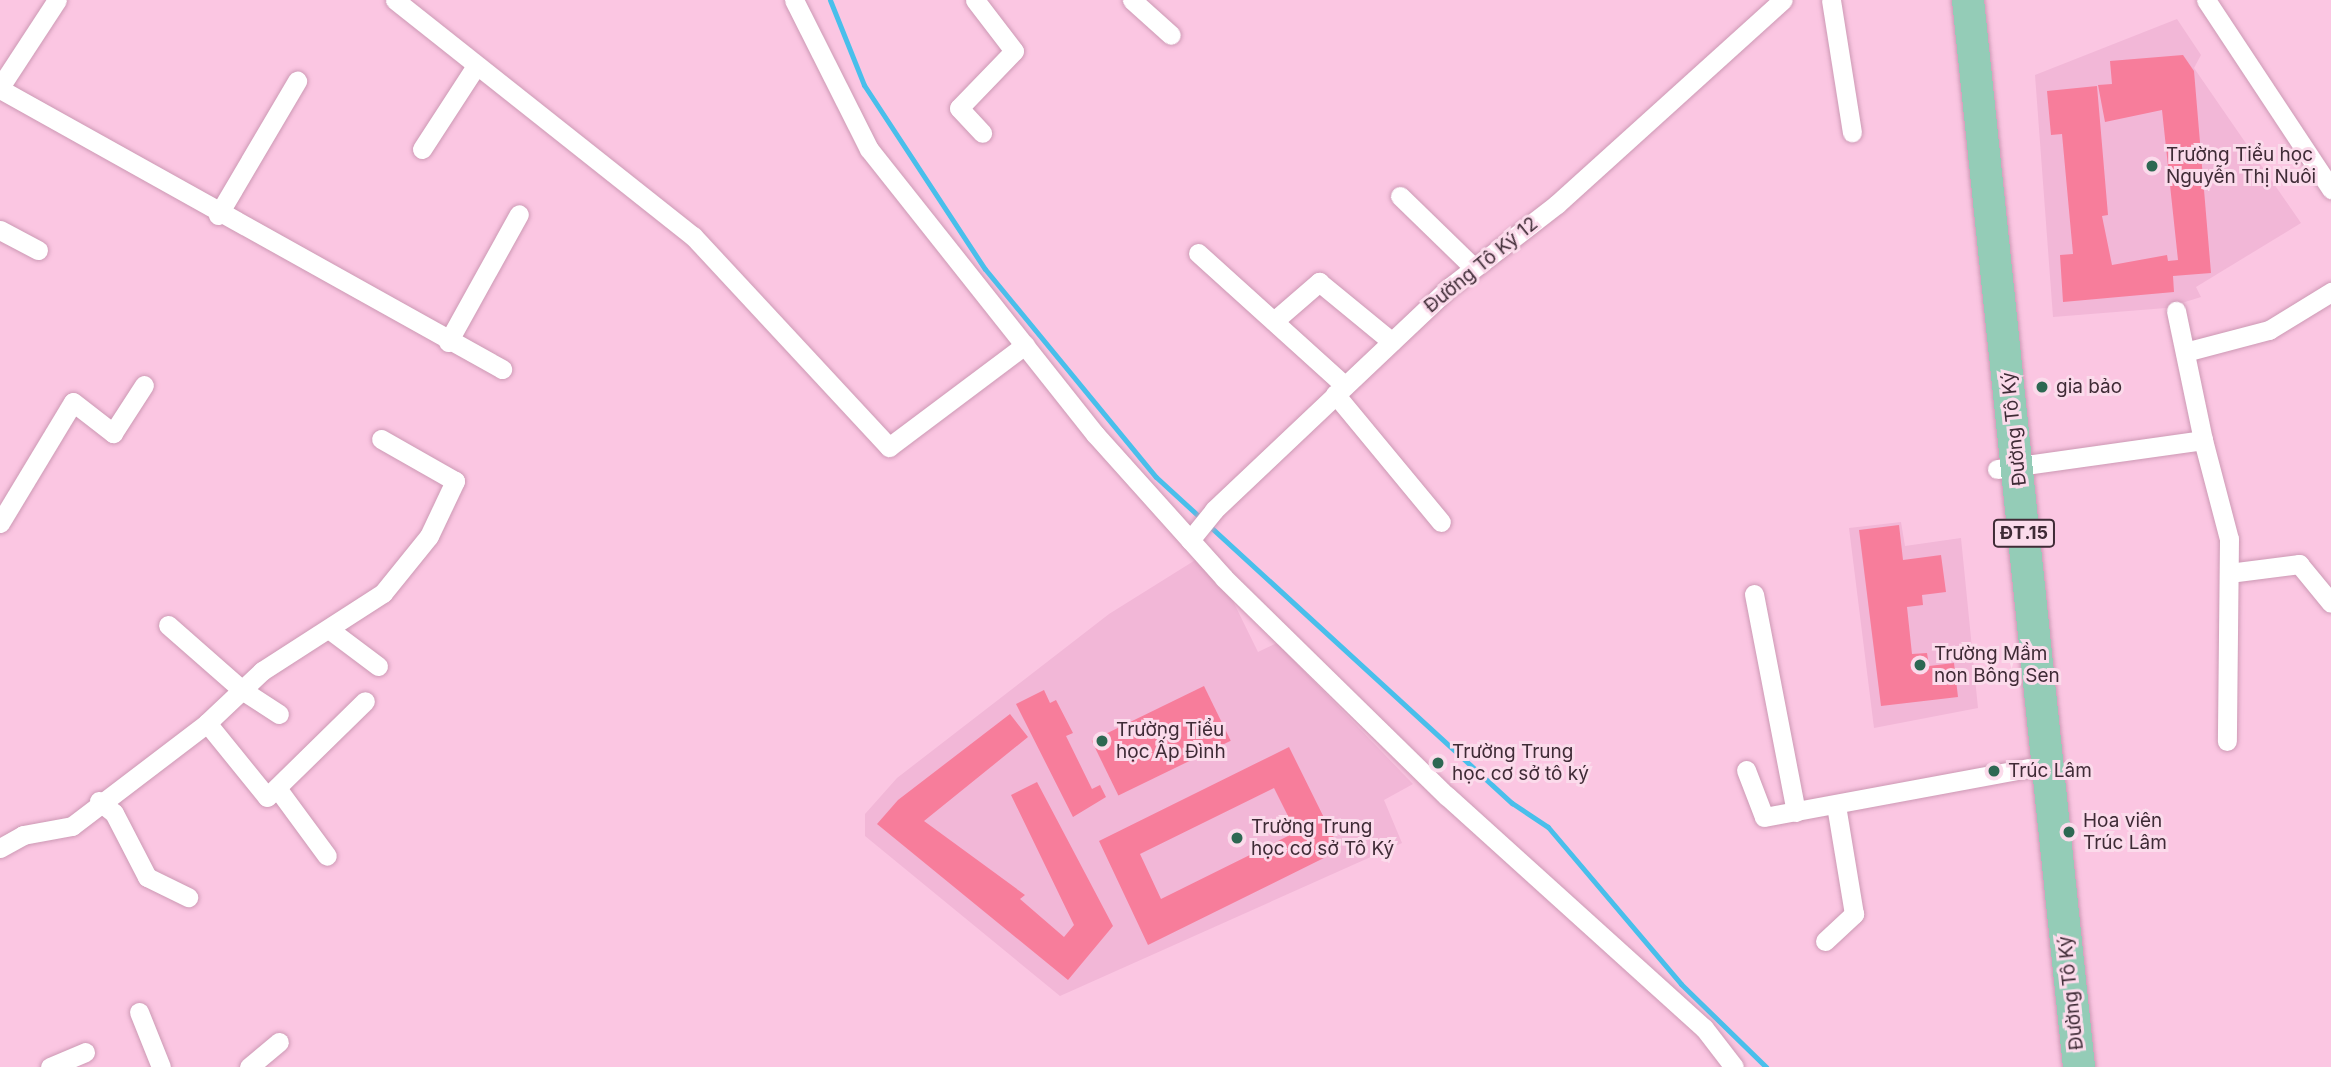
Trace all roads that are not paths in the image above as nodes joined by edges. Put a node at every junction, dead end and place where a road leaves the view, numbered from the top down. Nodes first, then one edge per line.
1 (57, 0) edge
2 (395, 0) edge
3 (794, 0) edge
4 (975, 0) edge
5 (1132, 0) edge
6 (1783, 0) edge
7 (1830, 0) edge
8 (1949, 0) edge
9 (1968, 0) edge
10 (2206, 0) edge
11 (1171, 35) dead end
12 (476, 66) junction
13 (297, 81) dead end
14 (0, 88) edge
15 (1852, 132) dead end
16 (982, 133) dead end
17 (422, 149) dead end
18 (2331, 189) edge
19 (1400, 196) dead end
20 (519, 214) dead end
21 (218, 215) junction
22 (0, 230) edge
23 (38, 250) dead end
24 (1198, 253) dead end
25 (1474, 268) junction
26 (2331, 292) edge
27 (2176, 311) dead end
28 (1273, 321) junction
29 (449, 342) junction
30 (1392, 342) junction
31 (1025, 345) junction
32 (2185, 352) junction
33 (502, 369) dead end
34 (144, 385) dead end
35 (1340, 390) junction
36 (381, 439) dead end
37 (2203, 440) junction
38 (2007, 468) junction
39 (1441, 522) dead end
40 (0, 523) edge
41 (1195, 536) junction
42 (2229, 573) junction
43 (1754, 594) dead end
44 (2331, 603) edge
45 (168, 625) dead end
46 (330, 629) junction
47 (378, 666) dead end
48 (242, 690) junction
49 (365, 701) dead end
50 (279, 714) dead end
51 (208, 723) junction
52 (2227, 741) dead end
53 (2028, 768) junction
54 (1746, 770) dead end
55 (277, 788) junction
56 (99, 801) junction
57 (1836, 805) junction
58 (1796, 811) junction
59 (0, 848) edge
60 (327, 856) dead end
61 (188, 897) dead end
62 (1825, 941) dead end
63 (139, 1012) dead end
64 (279, 1042) dead end
65 (85, 1052) dead end
66 (50, 1067) edge
67 (162, 1067) edge
68 (249, 1067) edge
69 (1734, 1067) edge
70 (2058, 1067) edge
71 (2079, 1067) edge

1 - 14 street
2 - 12 street
3 - 31 street
4 - 16 street
5 - 11 street
6 - 25 street, Đường Tô Ký 12
7 - 15 street
8 - 38 main road, Đường Tô Ký / ĐT.15
9 - 38 main road, Đường Tô Ký / ĐT.15
10 - 18 street
12 - 17 street
12 - 31 street
13 - 21 street
14 - 21 street
19 - 25 street
20 - 29 street
21 - 29 street
22 - 23 street
24 - 28 street
25 - 30 street, Đường Tô Ký 12
26 - 32 street
27 - 32 street
28 - 30 street
28 - 35 street
29 - 33 street
30 - 35 street, Đường Tô Ký 12
31 - 41 street
32 - 37 street
34 - 40 street
35 - 39 street
35 - 41 street, Đường Tô Ký 12
36 - 46 street
37 - 38 street
37 - 42 street
38 - 53 main road, Đường Tô Ký / ĐT.15
38 - 71 main road, Đường Tô Ký / ĐT.15
41 - 69 street
42 - 44 street
42 - 52 street
43 - 58 street
45 - 48 street
46 - 47 street
46 - 48 street
48 - 50 street
48 - 51 street
49 - 55 street
51 - 55 street
51 - 56 street
53 - 57 street
53 - 70 main road, Đường Tô Ký / ĐT.15
54 - 58 street
55 - 60 street
56 - 59 street
56 - 61 street
57 - 58 street
57 - 62 street
63 - 67 street
64 - 68 street
65 - 66 street

